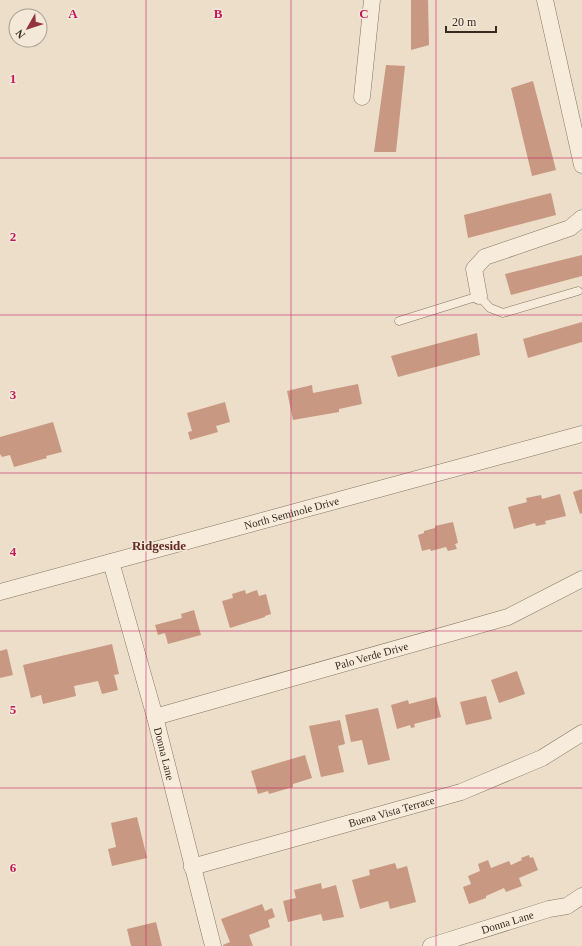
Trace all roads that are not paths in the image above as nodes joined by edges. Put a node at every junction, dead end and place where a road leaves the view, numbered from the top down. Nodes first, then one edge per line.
1 (372, 0) edge
2 (545, 0) edge
3 (362, 97) dead end
4 (582, 165) edge
5 (582, 218) edge
6 (578, 291) dead end
7 (479, 296) junction
8 (399, 321) dead end
9 (582, 434) edge
10 (111, 562) junction
11 (582, 579) edge
12 (0, 592) edge
13 (155, 717) junction
14 (582, 734) edge
15 (192, 868) junction
16 (582, 896) edge
17 (213, 946) edge
18 (431, 946) edge

1 - 3 street
2 - 4 street
5 - 7 street
6 - 7 lane
7 - 8 lane
9 - 10 street, North Seminole Drive
10 - 12 street, North Seminole Drive
10 - 13 street, Donna Lane
11 - 13 street, Palo Verde Drive
13 - 15 street, Donna Lane
14 - 15 street, Buena Vista Terrace
15 - 17 street, Donna Lane
16 - 18 street, Donna Lane

